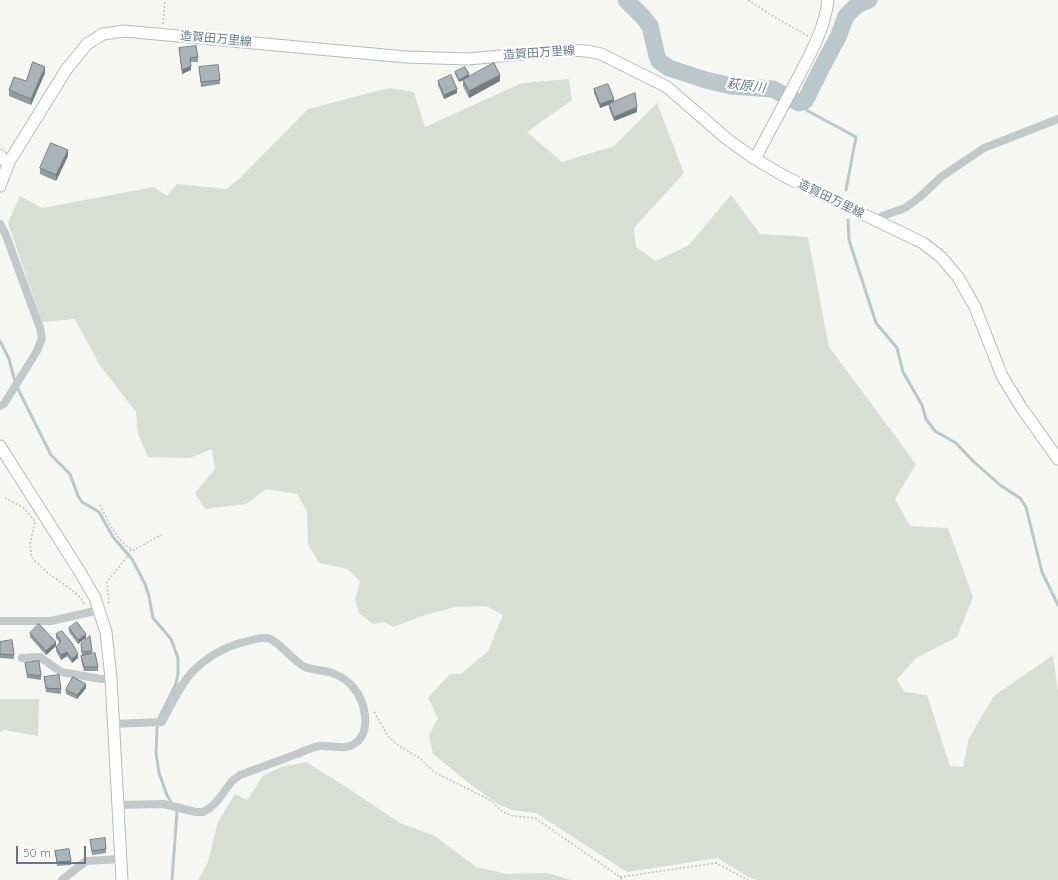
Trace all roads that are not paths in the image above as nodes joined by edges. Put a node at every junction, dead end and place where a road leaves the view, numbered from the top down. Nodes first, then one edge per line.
1 (828, 0) edge
2 (1058, 119) edge
3 (0, 154) edge
4 (755, 159) junction
5 (9, 162) junction
6 (0, 186) edge
7 (879, 222) junction
8 (0, 224) edge
9 (0, 406) edge
10 (0, 446) edge
11 (1058, 459) edge
12 (100, 610) junction
13 (0, 621) edge
14 (22, 658) dead end
15 (111, 678) junction
16 (113, 724) junction
17 (118, 805) junction
18 (121, 859) junction
19 (62, 880) edge
20 (122, 880) edge

1 - 4 main road
2 - 7 street
3 - 5 main road
4 - 5 main road, 造賀田万里線
4 - 7 main road, 造賀田万里線
5 - 6 main road, 造賀田万里線
7 - 11 main road, 造賀田万里線
8 - 9 street
10 - 12 main road
12 - 13 street
12 - 15 main road
14 - 15 street
15 - 16 main road
16 - 17 main road
16 - 17 street
17 - 18 main road
18 - 19 street
18 - 20 main road

